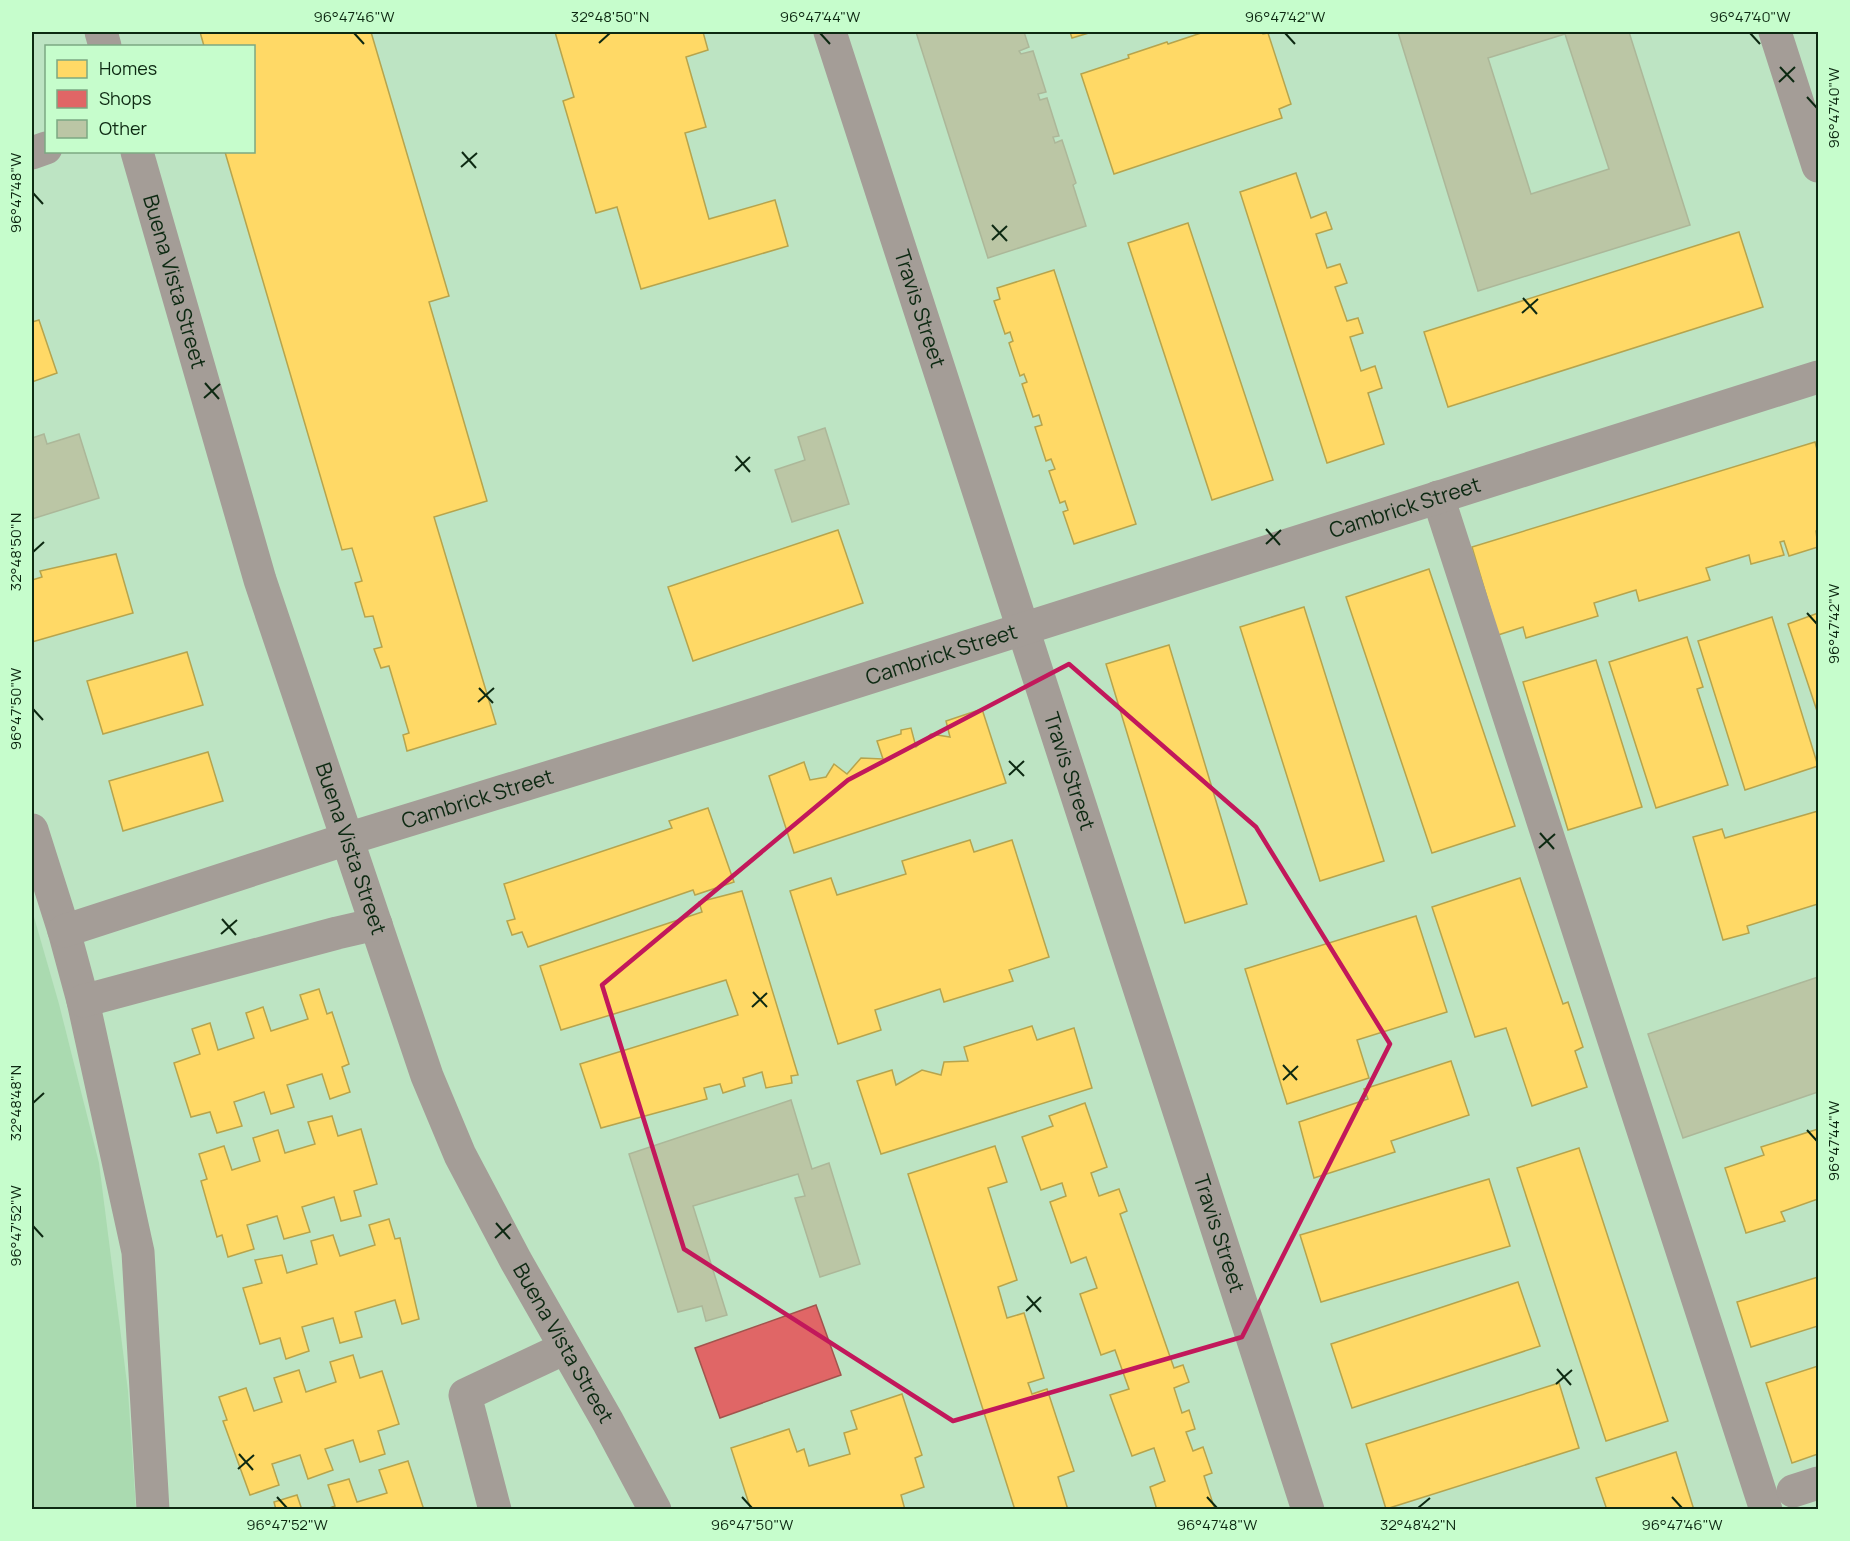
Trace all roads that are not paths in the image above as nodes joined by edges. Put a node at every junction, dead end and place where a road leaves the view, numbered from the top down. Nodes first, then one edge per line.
1 (830, 32) edge
2 (1775, 32) edge
3 (137, 153) edge
4 (1818, 166) edge
5 (1818, 377) edge
6 (1438, 497) junction
7 (1023, 628) junction
8 (32, 830) edge
9 (347, 839) junction
10 (376, 924) junction
11 (64, 931) junction
12 (83, 1001) junction
13 (566, 1348) junction
14 (153, 1509) edge
15 (495, 1509) edge
16 (655, 1509) edge
17 (1308, 1509) edge
18 (1766, 1509) edge

1 - 7 street, Travis Street
2 - 4 street
3 - 9 street, Buena Vista Street
5 - 6 street, Cambrick Street
6 - 7 street, Cambrick Street
6 - 18 street
7 - 9 street, Cambrick Street
7 - 17 street, Travis Street
8 - 11 street
9 - 10 street, Buena Vista Street
9 - 11 street, Cambrick Street
10 - 12 street
10 - 13 street, Buena Vista Street
11 - 12 street
12 - 14 street
13 - 15 street
13 - 16 street, Buena Vista Street

